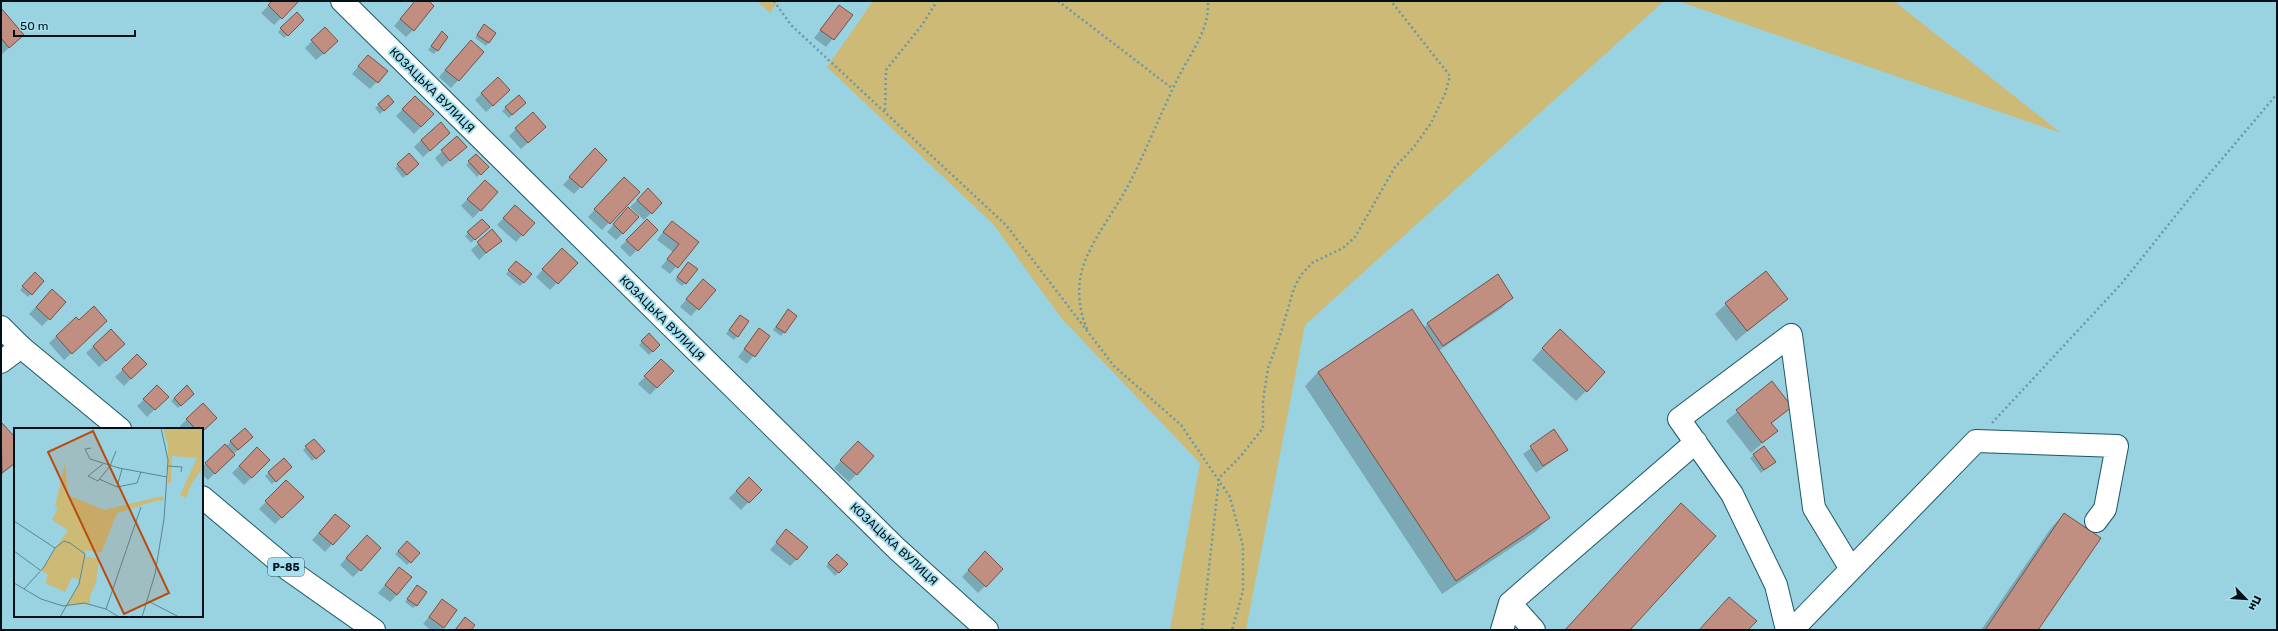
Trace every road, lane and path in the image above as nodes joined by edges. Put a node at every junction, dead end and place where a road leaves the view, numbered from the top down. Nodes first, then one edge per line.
1 (342, 1) edge
2 (774, 1) edge
3 (937, 1) edge
4 (1058, 1) edge
5 (1208, 1) edge
6 (1391, 1) edge
7 (1173, 89) junction
8 (2277, 94) edge
9 (885, 110) junction
10 (1, 327) edge
11 (1089, 333) junction
12 (21, 347) junction
13 (1, 362) edge
14 (119, 428) edge
15 (1976, 441) junction
16 (1696, 442) junction
17 (1219, 478) junction
18 (203, 498) edge
19 (2096, 521) dead end
20 (1851, 569) junction
21 (1510, 603) junction
22 (374, 630) edge
23 (987, 630) edge
24 (1202, 630) edge
25 (1232, 630) edge
26 (1502, 630) edge
27 (1534, 630) edge
28 (1786, 630) edge
29 (1792, 630) edge

1 - 23 street, КОЗАЦЬКА ВУЛИЦЯ
2 - 9 path
3 - 9 path
4 - 7 path
5 - 7 path
6 - 17 path
7 - 11 path
8 - 15 path
9 - 11 path
10 - 12 street
11 - 17 path
12 - 13 street
12 - 14 street
15 - 19 street
15 - 20 street
16 - 20 street
16 - 21 street
16 - 28 street
17 - 24 path
17 - 25 path
18 - 22 street, Р-85
20 - 29 street
21 - 26 street
21 - 27 street

